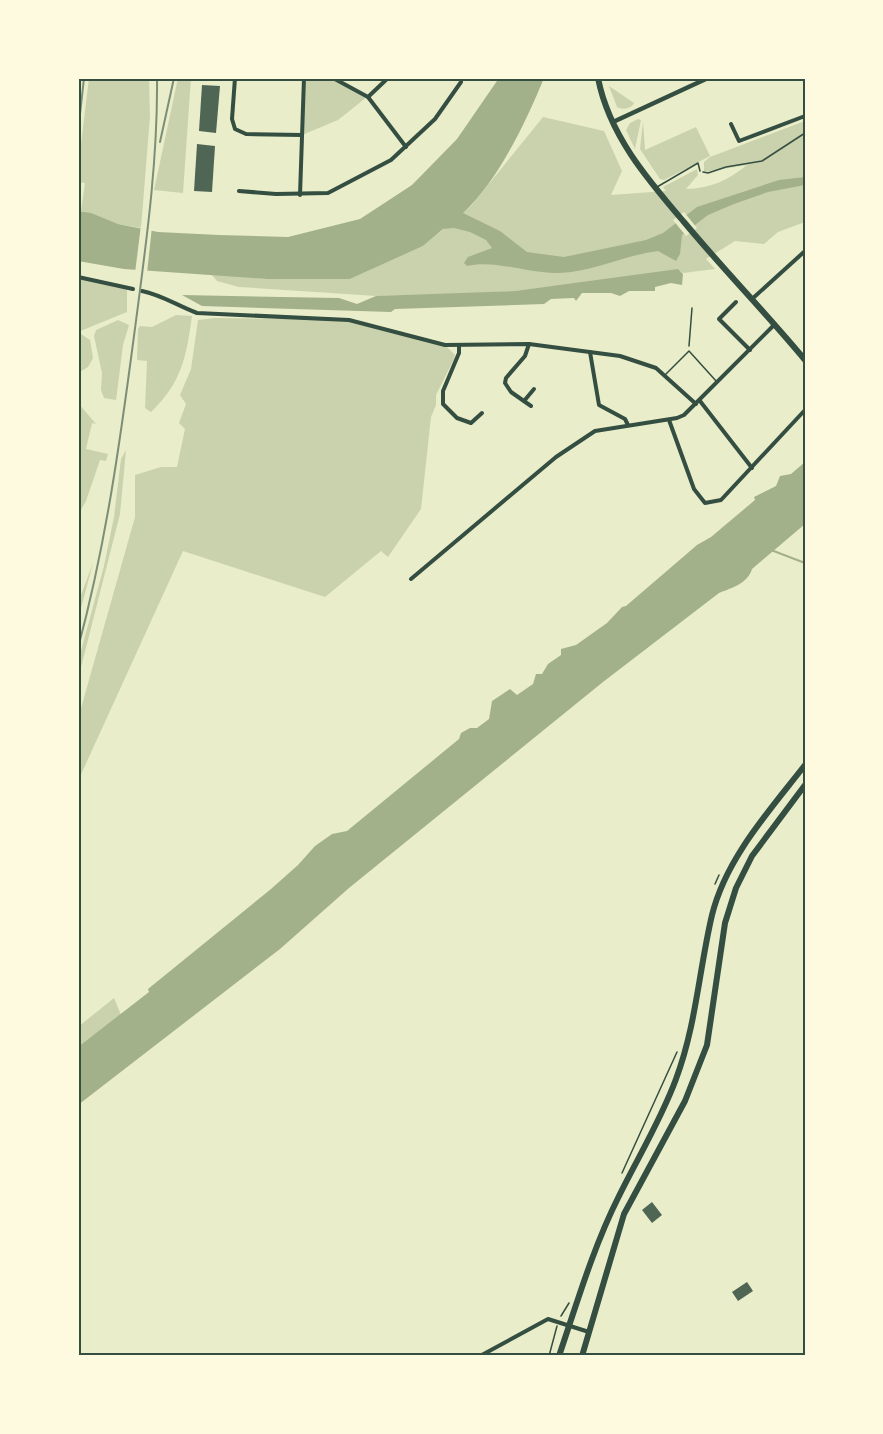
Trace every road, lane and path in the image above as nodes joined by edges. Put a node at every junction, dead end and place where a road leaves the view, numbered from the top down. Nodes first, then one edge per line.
1 (235, 78) edge
2 (304, 78) edge
3 (333, 78) edge
4 (388, 78) edge
5 (598, 78) edge
6 (708, 78) edge
7 (461, 82) dead end
8 (368, 97) junction
9 (805, 116) edge
10 (613, 122) junction
11 (731, 124) dead end
12 (805, 133) edge
13 (302, 135) junction
14 (406, 147) junction
15 (700, 171) joint
16 (656, 190) junction
17 (239, 191) dead end
18 (300, 195) junction
19 (805, 251) edge
20 (78, 277) edge
21 (133, 289) dead end
22 (142, 291) dead end
23 (751, 299) junction
24 (736, 302) dead end
25 (692, 308) dead end
26 (774, 325) junction
27 (529, 344) junction
28 (459, 346) junction
29 (750, 350) junction
30 (688, 351) junction
31 (590, 352) junction
32 (805, 360) edge
33 (665, 375) junction
34 (718, 382) junction
35 (534, 389) dead end
36 (524, 401) junction
37 (698, 402) junction
38 (531, 406) dead end
39 (805, 410) edge
40 (482, 413) dead end
41 (669, 420) junction
42 (628, 425) junction
43 (752, 468) junction
44 (411, 579) dead end
45 (805, 765) edge
46 (805, 785) edge
47 (723, 869) dead end
48 (713, 890) dead end
49 (678, 1051) dead end
50 (620, 1180) dead end
51 (572, 1297) dead end
52 (559, 1319) dead end
53 (557, 1325) dead end
54 (569, 1325) junction
55 (590, 1332) junction
56 (480, 1356) edge
57 (549, 1356) edge
58 (559, 1356) edge
59 (582, 1356) edge

1 - 13 street
2 - 13 street
3 - 8 street
4 - 8 street
5 - 10 highway
6 - 10 street
7 - 14 street
8 - 14 street
9 - 11 street
10 - 16 highway
12 - 15 path
13 - 18 street
14 - 18 street
15 - 16 lane
16 - 23 highway
17 - 18 street
19 - 23 street
20 - 21 street
22 - 28 street
23 - 26 highway
24 - 29 street
25 - 30 path
26 - 29 street
26 - 32 highway
27 - 28 street
27 - 31 street
27 - 36 street
28 - 40 street
29 - 34 street
30 - 33 lane
30 - 34 lane
31 - 33 street
31 - 42 street
33 - 37 street
34 - 37 street
35 - 36 street
36 - 38 street
37 - 41 street
37 - 43 street
39 - 43 street
41 - 42 street
41 - 43 street
42 - 44 street
45 - 54 highway
46 - 55 highway
47 - 48 path
49 - 50 path
51 - 52 path
53 - 57 path
54 - 55 street
54 - 56 street
54 - 58 highway
55 - 59 highway

